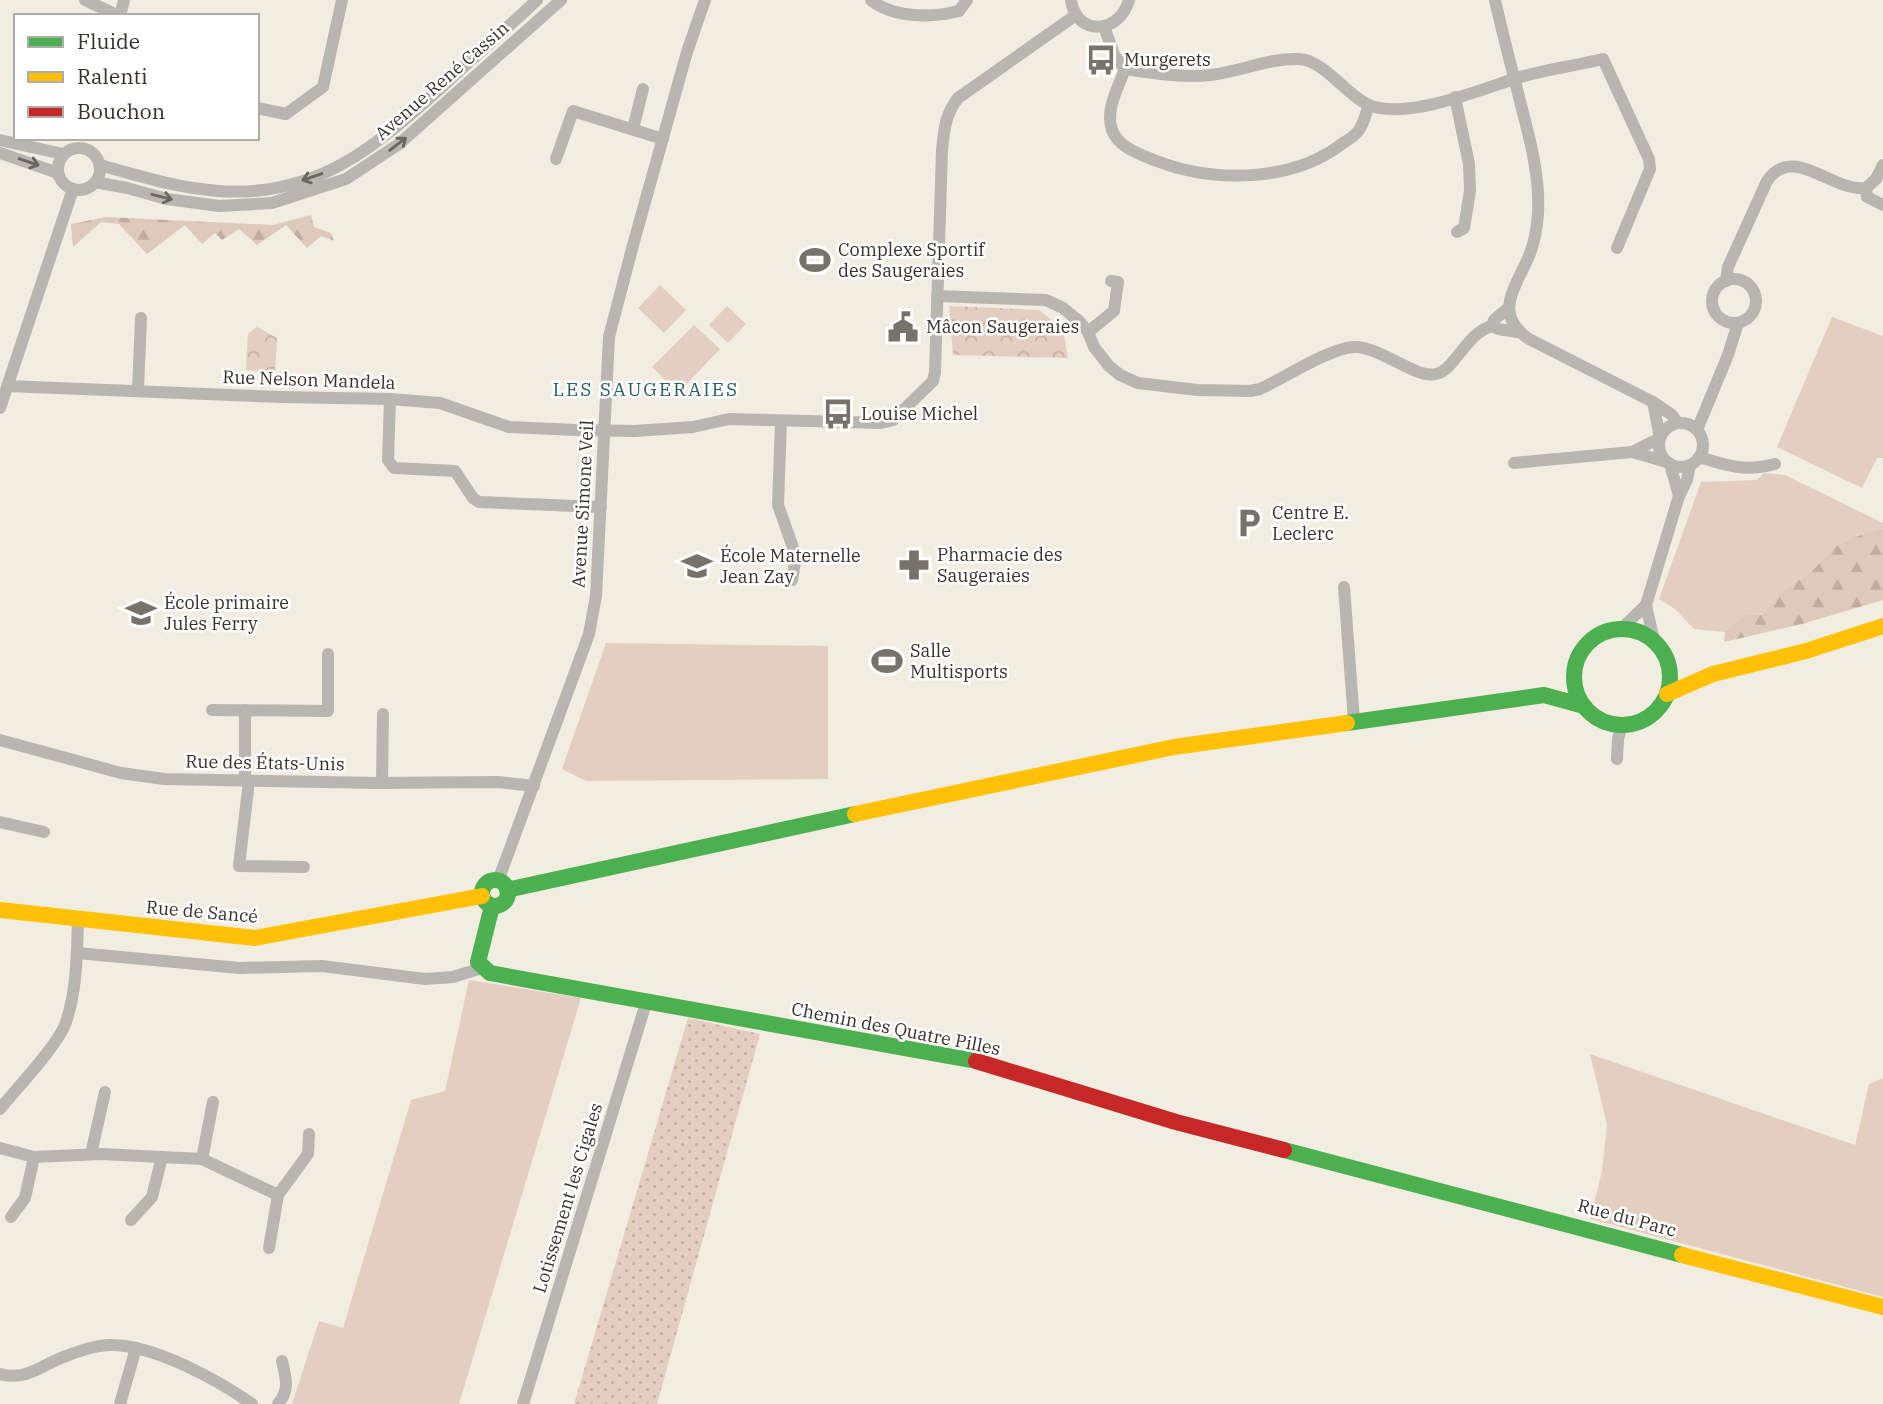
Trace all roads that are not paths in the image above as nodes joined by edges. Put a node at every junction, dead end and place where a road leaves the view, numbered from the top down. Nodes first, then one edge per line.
1 (85, 0) edge
2 (342, 0) edge
3 (537, 0) edge
4 (561, 0) edge
5 (705, 0) edge
6 (871, 0) edge
7 (967, 0) edge
8 (1071, 0) edge
9 (1129, 0) edge
10 (1494, 0) edge
11 (115, 14) edge
12 (1076, 15) junction
13 (1104, 26) junction
14 (1125, 69) junction
15 (1514, 79) junction
16 (643, 89) dead end
17 (1455, 97) junction
18 (1369, 105) junction
19 (259, 108) edge
20 (633, 129) junction
21 (663, 139) junction
22 (0, 140) edge
23 (94, 140) edge
24 (72, 147) edge
25 (0, 153) edge
26 (97, 159) junction
27 (556, 159) dead end
28 (1883, 165) edge
29 (58, 173) junction
30 (95, 183) junction
31 (1866, 188) junction
32 (73, 189) junction
33 (1883, 205) edge
34 (1457, 232) dead end
35 (1617, 248) dead end
36 (1111, 281) dead end
37 (1726, 281) junction
38 (937, 296) junction
39 (1508, 308) junction
40 (141, 318) dead end
41 (1738, 323) junction
42 (1492, 326) junction
43 (1088, 332) junction
44 (1518, 332) junction
45 (8, 386) junction
46 (138, 390) junction
47 (390, 399) junction
48 (1653, 402) junction
49 (0, 408) edge
50 (781, 421) junction
51 (1678, 423) junction
52 (1697, 430) junction
53 (605, 431) junction
54 (1660, 438) junction
55 (1632, 452) junction
56 (1695, 461) junction
57 (1514, 463) dead end
58 (1668, 463) junction
59 (1775, 464) dead end
60 (1679, 496) junction
61 (601, 507) junction
62 (792, 580) dead end
63 (1344, 587) dead end
64 (1646, 605) junction
65 (1883, 626) edge
66 (1621, 629) junction
67 (1654, 641) junction
68 (328, 654) dead end
69 (1666, 658) junction
70 (1577, 661) junction
71 (1722, 670) junction
72 (1667, 694) junction
73 (1544, 695) junction
74 (1584, 706) junction
75 (212, 710) dead end
76 (245, 710) junction
77 (383, 714) dead end
78 (1353, 721) junction
79 (1622, 725) junction
80 (0, 740) edge
81 (1616, 759) dead end
82 (247, 781) junction
83 (382, 783) junction
84 (534, 786) junction
85 (0, 822) edge
86 (44, 832) dead end
87 (304, 867) dead end
88 (503, 886) junction
89 (487, 901) junction
90 (0, 910) edge
91 (78, 919) junction
92 (77, 953) junction
93 (482, 968) junction
94 (646, 1003) junction
95 (105, 1092) dead end
96 (213, 1102) dead end
97 (1, 1106) edge
98 (309, 1134) dead end
99 (0, 1148) edge
100 (91, 1154) junction
101 (34, 1157) junction
102 (162, 1157) junction
103 (202, 1158) junction
104 (1361, 1170) joint
105 (278, 1195) junction
106 (10, 1217) dead end
107 (131, 1220) dead end
108 (270, 1248) dead end
109 (1883, 1307) edge
110 (136, 1348) junction
111 (282, 1361) dead end
112 (0, 1374) edge
113 (120, 1404) edge
114 (252, 1404) edge
115 (278, 1404) edge
116 (523, 1404) edge

1 - 11 street
2 - 19 street
3 -> 26 street, Avenue René Cassin
30 -> 4 street, Avenue René Cassin
5 - 21 street, Avenue Simone Veil
6 - 7 street
8 - 12 street
9 - 13 street
10 - 15 street
12 - 13 street
12 - 38 street, Rue Nelson Mandela
13 - 14 street
14 - 18 street
14 - 18 street
15 - 17 street
15 - 35 street
15 - 39 street
16 - 20 street
17 - 18 street
17 - 34 street
20 - 21 street
20 - 27 street
21 - 53 street, Avenue Simone Veil
22 - 24 street
23 - 26 street
24 - 26 street
24 - 29 street
25 -> 29 street
26 - 30 street
28 - 31 street
29 - 32 street
30 - 32 street
31 - 33 street
31 - 37 street
32 - 45 street
36 - 43 street
37 - 41 street
37 - 41 street
38 - 43 street
38 - 50 street, Rue Nelson Mandela
39 - 42 street
39 - 44 street
40 - 46 street
41 - 52 street
42 - 43 street
42 - 44 street
44 - 48 street
45 - 46 street, Rue Nelson Mandela
45 - 49 street
46 - 47 street, Rue Nelson Mandela
47 - 53 street, Rue Nelson Mandela
47 - 61 street
48 - 51 street
48 - 54 street
50 - 53 street, Rue Nelson Mandela
50 - 62 street
51 - 52 street
51 - 54 street
52 - 56 street
53 - 61 street, Avenue Simone Veil
54 - 55 street
54 - 58 street
55 - 57 street
55 - 58 street
56 - 58 street
56 - 59 street
56 - 60 street
58 - 60 street
60 - 64 street
61 - 84 street, Avenue Simone Veil
63 - 78 street
64 - 66 street
64 - 67 street
65 - 71 street
66 - 67 street
66 - 70 street
67 - 69 street
68 - 76 street
69 - 71 street
69 - 72 street
70 - 73 street
70 - 74 street
71 - 72 street
72 - 79 street
73 - 74 street
73 - 78 street
74 - 79 street
75 - 76 street
76 - 82 street
77 - 83 street
78 - 88 street
79 - 81 street
80 - 82 street, Rue des États-Unis
82 - 83 street, Rue des États-Unis
82 - 87 street
83 - 84 street, Rue des États-Unis
84 - 88 street, Avenue Simone Veil
85 - 86 street
88 - 89 street
89 - 91 street, Rue de Sancé
89 - 93 street
90 - 91 street, Rue de Sancé
91 - 92 street
92 - 93 street
92 - 97 street
93 - 94 street, Chemin des Quatre Pilles
94 - 104 street, Chemin des Quatre Pilles
94 - 116 street, Lotissement les Cigales
95 - 100 street
96 - 103 street
98 - 105 street
99 - 101 street
100 - 101 street
100 - 102 street
101 - 106 street
102 - 103 street
102 - 107 street
103 - 105 street
104 - 109 street, Rue du Parc
105 - 108 street
110 - 112 street
110 - 113 street
110 - 114 street
111 - 115 street

